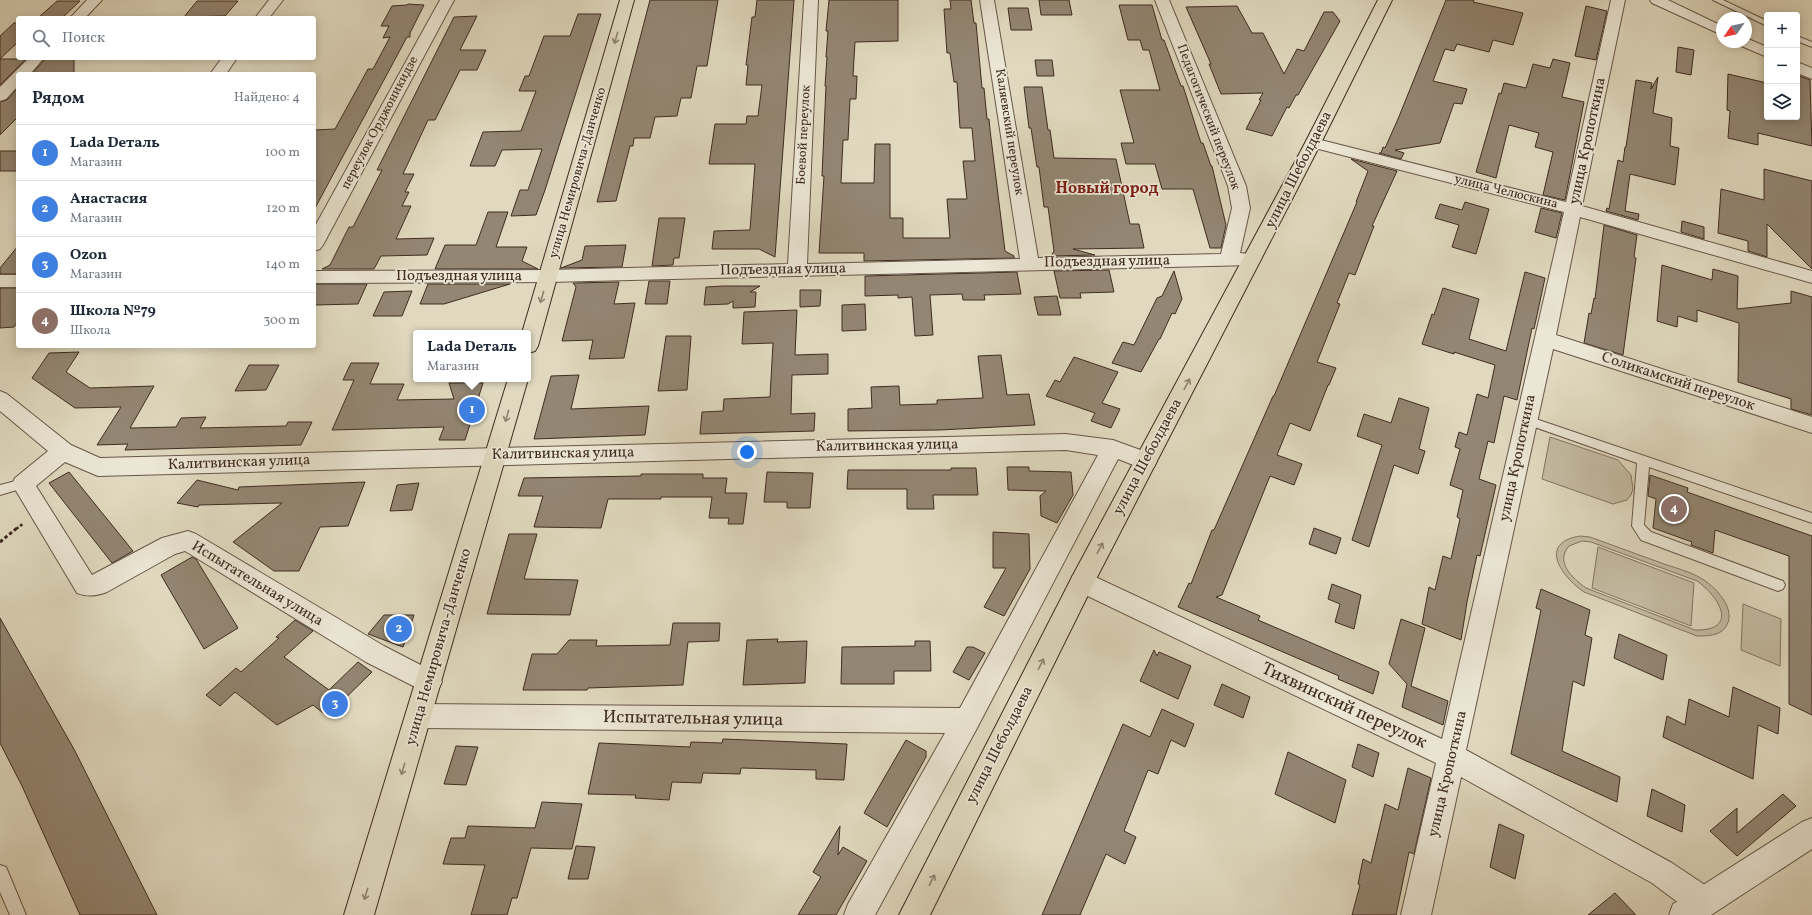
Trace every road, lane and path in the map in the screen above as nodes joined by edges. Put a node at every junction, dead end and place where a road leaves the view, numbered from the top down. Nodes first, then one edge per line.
1 (95, 0) edge
2 (276, 0) edge
3 (447, 0) edge
4 (627, 0) edge
5 (811, 0) edge
6 (987, 0) edge
7 (1162, 0) edge
8 (1385, 0) edge
9 (1618, 0) edge
10 (1657, 0) edge
11 (1717, 0) edge
12 (79, 16) edge
13 (264, 16) edge
14 (1764, 23) edge
15 (1716, 28) edge
16 (1800, 39) edge
17 (1812, 45) edge
18 (1752, 46) edge
19 (1764, 52) edge
20 (35, 60) edge
21 (228, 60) edge
22 (1800, 68) edge
23 (23, 72) edge
24 (220, 72) edge
25 (1812, 74) edge
26 (16, 79) edge
27 (0, 96) edge
28 (1313, 143) junction
29 (1573, 209) junction
30 (316, 241) edge
31 (1229, 259) junction
32 (1252, 259) junction
33 (1030, 264) junction
34 (797, 270) junction
35 (549, 276) junction
36 (316, 277) edge
37 (1812, 277) edge
38 (0, 281) edge
39 (16, 281) edge
40 (531, 336) edge
41 (1545, 339) junction
42 (517, 382) edge
43 (0, 399) edge
44 (1527, 420) junction
45 (1812, 425) edge
46 (1113, 448) junction
47 (63, 451) junction
48 (496, 456) junction
49 (1643, 460) junction
50 (1146, 461) junction
51 (23, 484) junction
52 (0, 490) edge
53 (41, 510) junction
54 (1812, 518) edge
55 (0, 542) edge
56 (1082, 582) junction
57 (1778, 585) dead end
58 (429, 682) junction
59 (419, 716) junction
60 (967, 721) junction
61 (1452, 757) junction
62 (1812, 832) edge
63 (0, 873) edge
64 (1694, 908) edge
65 (18, 915) edge
66 (359, 915) edge
67 (859, 915) edge
68 (914, 915) edge
69 (1416, 915) edge

1 - 12 street
2 - 13 street
3 - 30 street, переулок Орджоникидзе
4 -> 35 main road, улица Немировича-Данченко
5 - 34 street, Боевой переулок
6 - 33 street, Каляевский переулок
7 - 31 street, Педагогический переулок
8 - 28 main road, улица Шеболдаева
9 - 29 street, улица Кропоткина
10 - 15 street
11 - 14 lane
16 - 17 lane
18 - 19 street
20 - 23 street
21 - 24 street
22 - 25 street
26 - 27 street
28 - 29 street, улица Челюскина
28 - 32 main road, улица Шеболдаева
29 - 37 street, улица Челюскина
29 - 41 street, улица Кропоткина
31 - 32 street, Подъездная улица
31 - 33 street, Подъездная улица
50 -> 32 main road, улица Шеболдаева
33 - 34 street, Подъездная улица
34 - 35 street, Подъездная улица
35 - 36 street, Подъездная улица
35 -> 40 main road, улица Немировича-Данченко
38 - 39 street
41 - 44 street, улица Кропоткина
41 - 45 street, Соликамский переулок
42 -> 48 main road, улица Немировича-Данченко
43 - 47 street, Калитвинская улица
44 - 49 lane
44 - 61 street, улица Кропоткина
46 - 48 street, Калитвинская улица
46 - 50 street, Калитвинская улица
46 - 60 street
47 - 48 street, Калитвинская улица
47 - 51 street
48 - 58 main road, улица Немировича-Данченко
49 - 54 lane
49 - 57 lane
56 -> 50 main road, улица Шеболдаева
51 - 52 lane
51 - 53 street, Испытательная улица
53 - 55 path
53 - 58 street, Испытательная улица
56 - 61 street, Тихвинский переулок
68 -> 56 main road, улица Шеболдаева
58 - 59 main road, улица Немировича-Данченко
59 - 60 street, Испытательная улица
59 -> 66 main road, улица Немировича-Данченко
60 - 67 street
61 - 64 street, Тихвинский переулок
61 - 69 street, улица Кропоткина
62 - 64 street
63 - 65 lane

